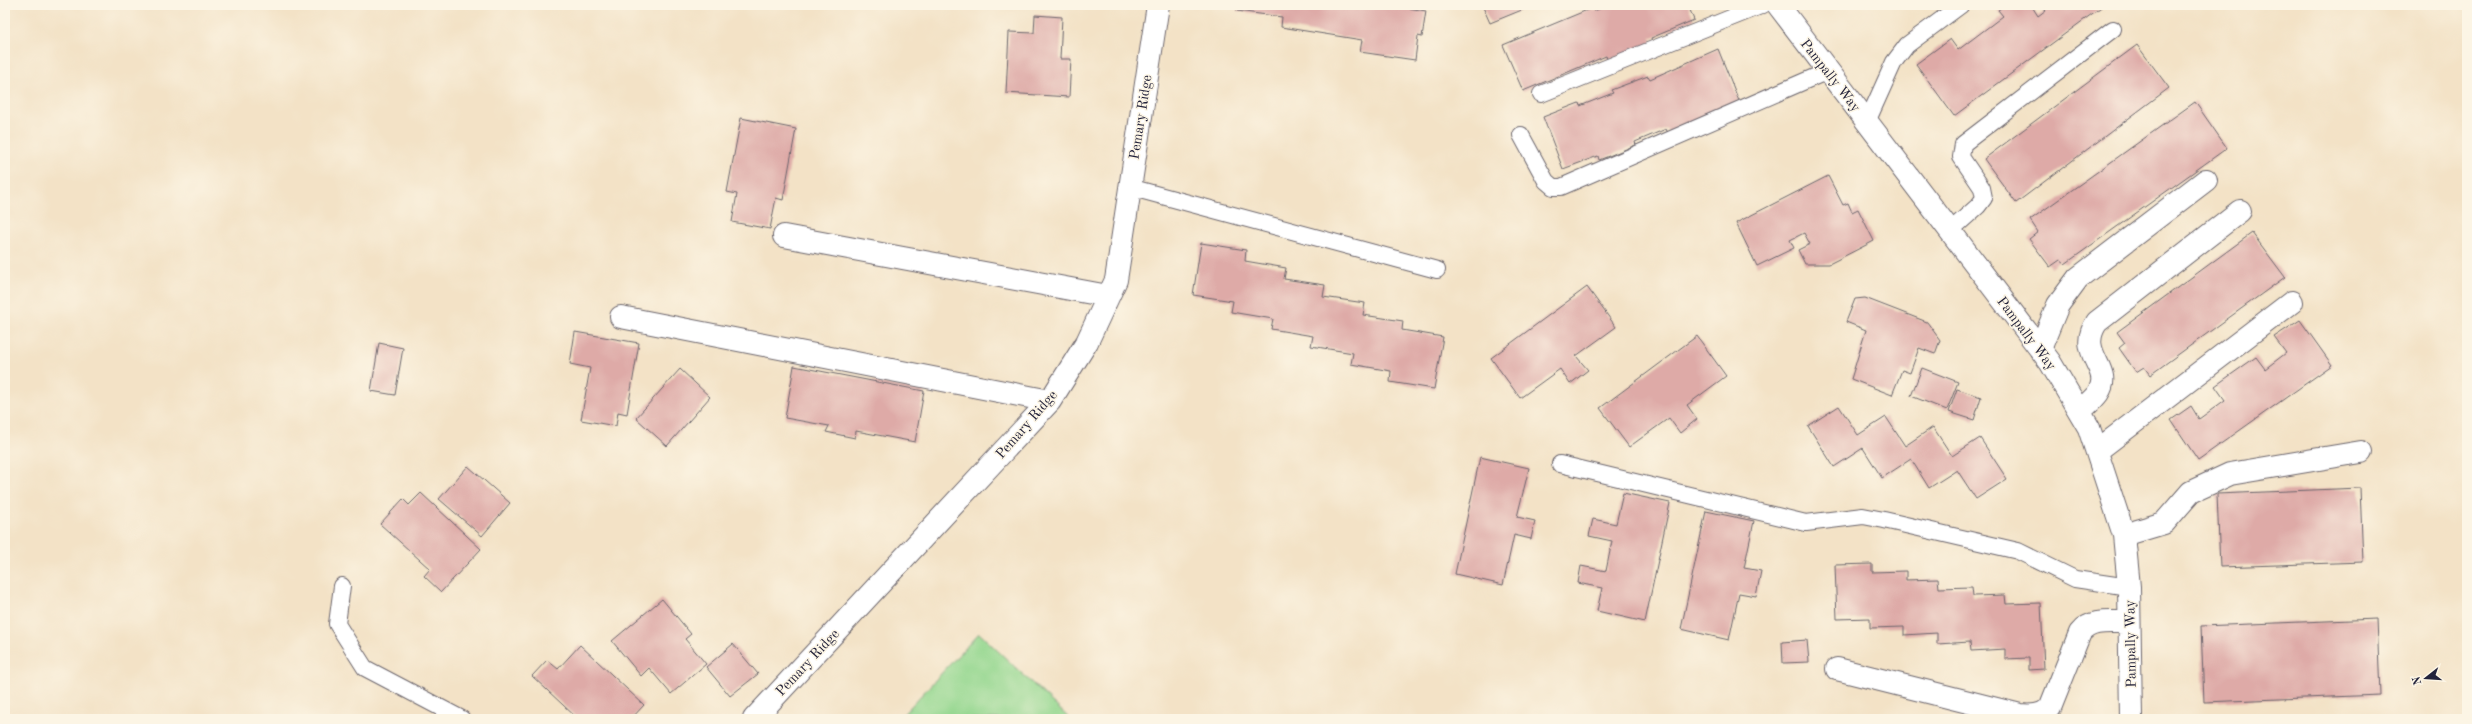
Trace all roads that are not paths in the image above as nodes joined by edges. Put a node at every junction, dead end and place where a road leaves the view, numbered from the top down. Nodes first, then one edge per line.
1 (1158, 5) edge
2 (1763, 5) edge
3 (1778, 5) edge
4 (1961, 5) edge
5 (2113, 29) dead end
6 (1828, 71) junction
7 (1542, 94) dead end
8 (1868, 122) junction
9 (1521, 135) dead end
10 (2206, 180) dead end
11 (1129, 188) junction
12 (2240, 211) dead end
13 (1950, 231) junction
14 (784, 236) dead end
15 (1437, 270) dead end
16 (1108, 296) junction
17 (2292, 302) dead end
18 (621, 317) dead end
19 (2040, 348) junction
20 (1050, 401) junction
21 (2080, 411) junction
22 (2098, 450) junction
23 (2361, 452) dead end
24 (1560, 464) dead end
25 (2124, 535) junction
26 (342, 586) dead end
27 (2129, 587) junction
28 (2130, 622) junction
29 (1837, 669) dead end
30 (462, 719) edge
31 (754, 719) edge
32 (2131, 719) edge

1 - 11 street, Pemary Ridge
2 - 7 lane
3 - 6 street, Pampally Way
4 - 8 lane
5 - 13 lane
6 - 8 street, Pampally Way
6 - 9 lane
8 - 13 street, Pampally Way
10 - 19 street
11 - 15 lane
11 - 16 street, Pemary Ridge
12 - 21 street
13 - 19 street, Pampally Way
14 - 16 street
16 - 20 street, Pemary Ridge
17 - 22 street
18 - 20 street
19 - 21 street, Pampally Way
20 - 31 street, Pemary Ridge
21 - 22 street, Pampally Way
22 - 25 street, Pampally Way
23 - 25 street
24 - 27 lane
25 - 27 street, Pampally Way
26 - 30 lane
27 - 28 street, Pampally Way
28 - 29 street
28 - 32 street, Pampally Way

